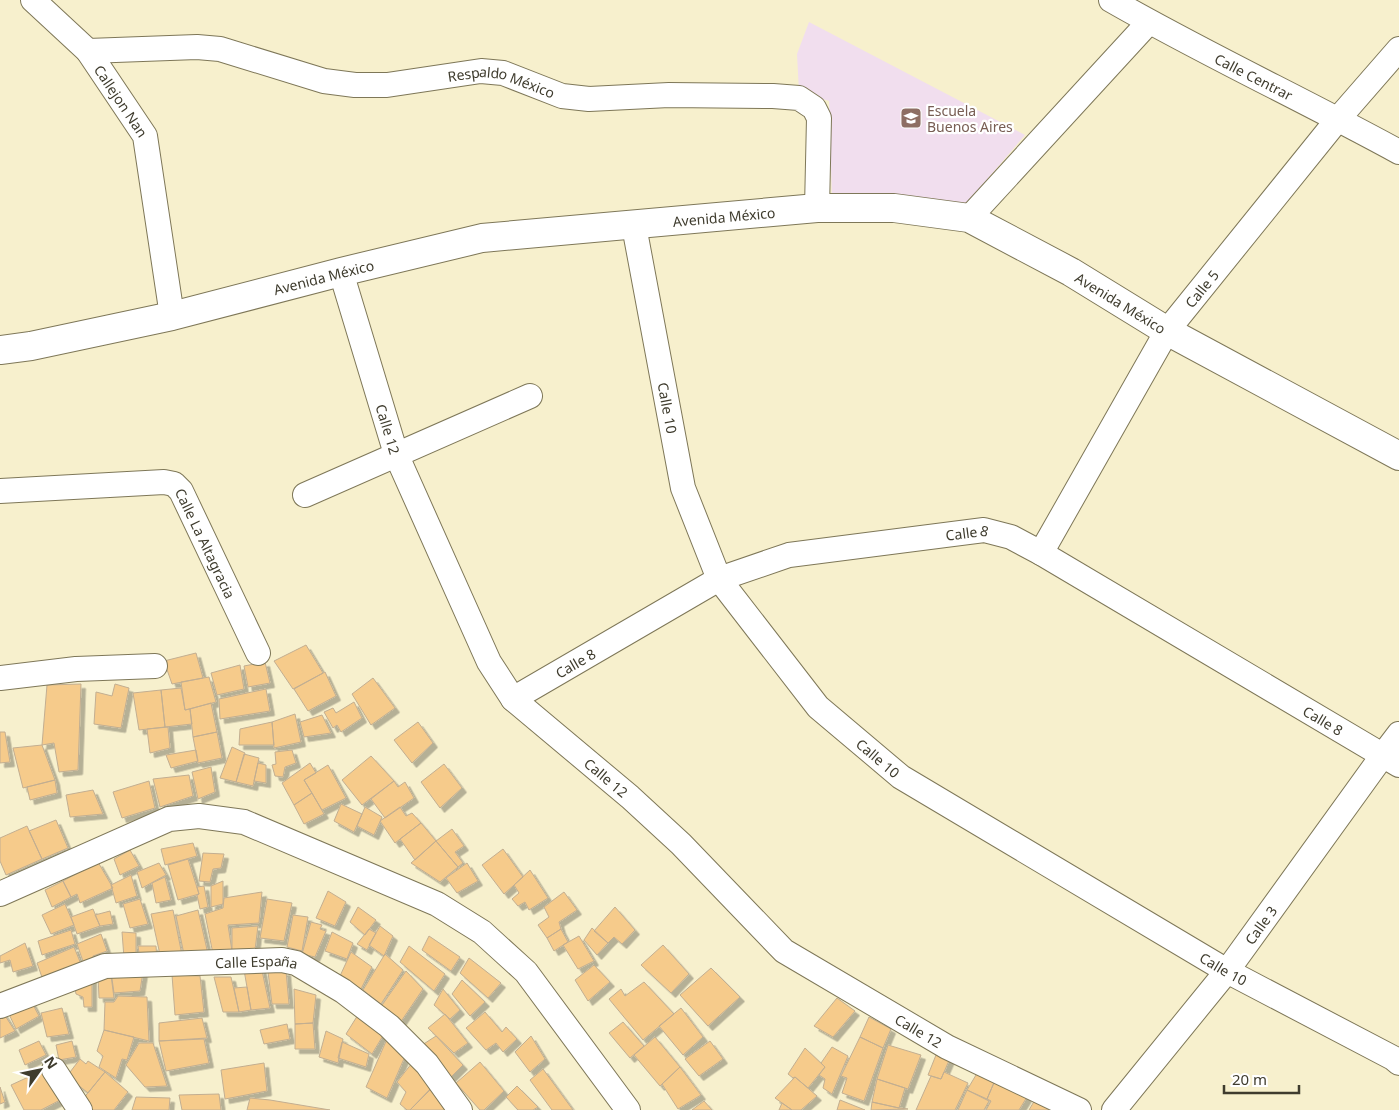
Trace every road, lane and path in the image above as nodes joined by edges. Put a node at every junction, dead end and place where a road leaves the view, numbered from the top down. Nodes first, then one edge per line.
1 (33, 0) edge
2 (1111, 0) edge
3 (1149, 22) junction
4 (1399, 49) edge
5 (88, 51) junction
6 (1338, 119) junction
7 (1399, 152) edge
8 (817, 208) junction
9 (970, 218) junction
10 (634, 226) junction
11 (341, 272) junction
12 (172, 316) junction
13 (1167, 331) junction
14 (0, 350) edge
15 (530, 396) dead end
16 (396, 454) junction
17 (1399, 456) edge
18 (0, 491) edge
19 (305, 495) dead end
20 (1041, 553) junction
21 (719, 580) junction
22 (258, 653) dead end
23 (155, 666) dead end
24 (0, 678) edge
25 (513, 699) junction
26 (1399, 734) edge
27 (1391, 760) edge
28 (0, 894) edge
29 (1227, 970) junction
30 (0, 1006) edge
31 (1399, 1063) edge
32 (54, 1070) dead end
33 (80, 1110) edge
34 (460, 1110) edge
35 (628, 1110) edge
36 (1079, 1110) edge
37 (1114, 1110) edge

1 - 5 street, Callejon Nan
2 - 3 street, Calle Centrar
3 - 6 street, Calle Centrar
3 - 9 street
4 - 6 street, Calle 5
5 - 8 street, Respaldo México
5 - 12 street, Callejon Nan
6 - 7 street, Calle Centrar
6 - 13 street, Calle 5
8 - 9 street, Avenida México
8 - 10 street, Avenida México
9 - 13 street, Avenida México
10 - 11 street, Avenida México
10 - 21 street, Calle 10
11 - 12 street, Avenida México
11 - 16 street, Calle 12
12 - 14 street, Avenida México
13 - 17 street, Avenida México
13 - 20 street, Calle 5
15 - 16 street
16 - 19 street
16 - 25 street, Calle 12
18 - 22 street, Calle La Altagracia
20 - 21 street, Calle 8
20 - 27 street, Calle 8
21 - 25 street, Calle 8
21 - 29 street, Calle 10
23 - 24 street
25 - 36 street, Calle 12
26 - 27 street, Calle 3
27 - 29 street, Calle 3
28 - 35 street
29 - 31 street, Calle 10
29 - 37 street, Calle 3
30 - 34 street, Calle España
32 - 33 street

